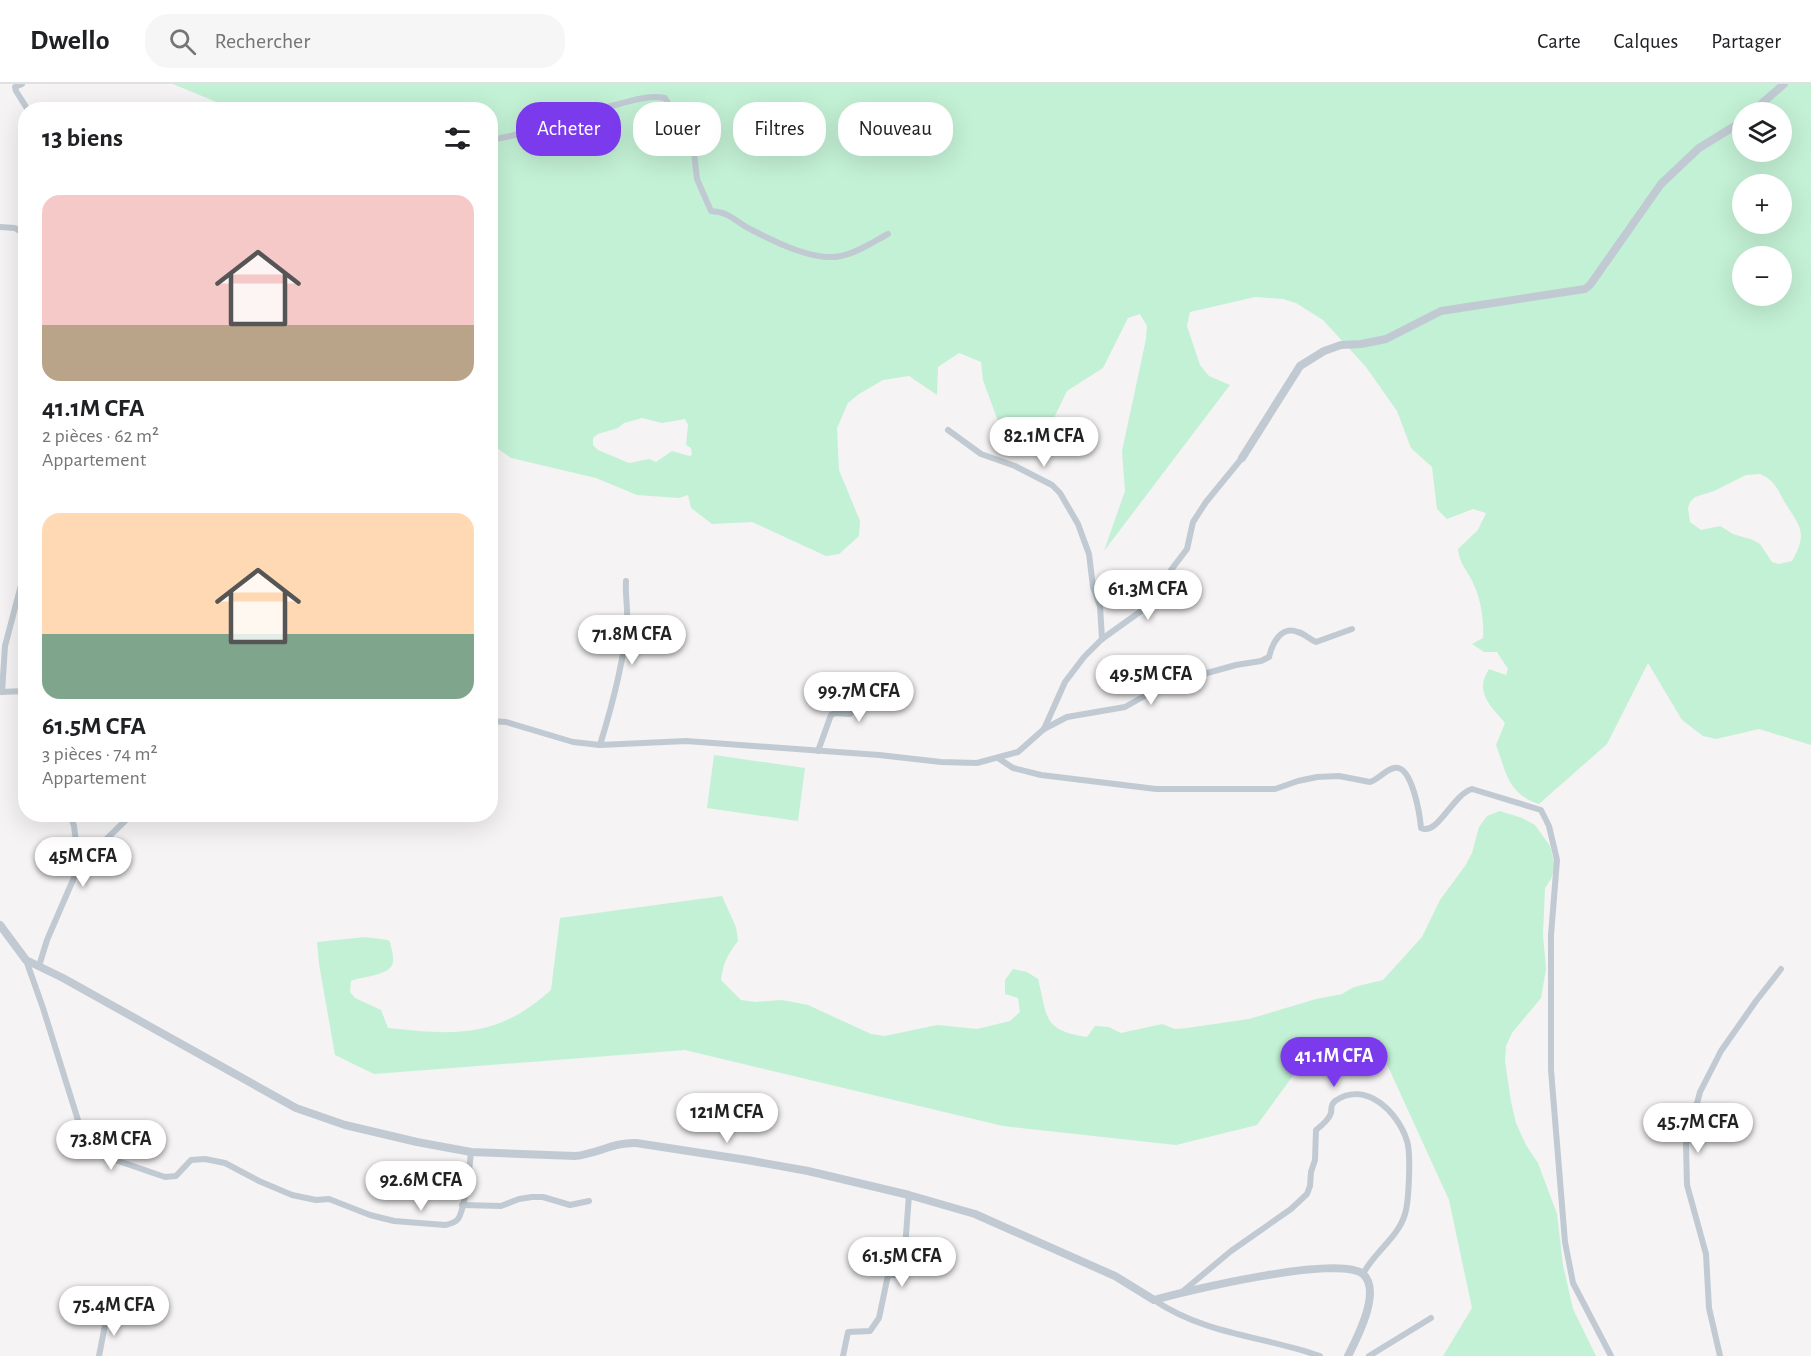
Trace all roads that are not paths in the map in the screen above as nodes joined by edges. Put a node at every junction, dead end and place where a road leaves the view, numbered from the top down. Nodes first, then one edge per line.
1 (22, 84) edge
2 (1784, 84) edge
3 (23, 102) edge
4 (1763, 102) edge
5 (1732, 128) edge
6 (498, 138) edge
7 (0, 227) edge
8 (18, 230) edge
9 (888, 234) dead end
10 (948, 430) dead end
11 (1242, 458) joint
12 (626, 580) dead end
13 (18, 596) edge
14 (1352, 629) dead end
15 (1102, 639) junction
16 (858, 676) dead end
17 (18, 691) edge
18 (1, 692) edge
19 (498, 722) edge
20 (1044, 729) junction
21 (600, 745) junction
22 (818, 751) junction
23 (998, 758) junction
24 (72, 822) edge
25 (124, 822) edge
26 (79, 866) junction
27 (0, 925) edge
28 (26, 960) junction
29 (39, 966) junction
30 (1781, 969) dead end
31 (471, 1152) junction
32 (909, 1195) junction
33 (589, 1202) dead end
34 (462, 1205) junction
35 (1363, 1274) junction
36 (1182, 1292) junction
37 (1154, 1300) junction
38 (114, 1312) dead end
39 (1431, 1318) dead end
40 (99, 1356) edge
41 (843, 1356) edge
42 (1320, 1356) edge
43 (1348, 1356) edge
44 (1369, 1356) edge
45 (1611, 1356) edge
46 (1720, 1356) edge

1 - 3 street
2 - 4 street
5 - 11 street
6 - 9 street
7 - 8 street
10 - 15 street
11 - 15 street
12 - 21 street
13 - 18 street
14 - 20 street
15 - 20 street
16 - 22 street
17 - 18 street
19 - 21 street
20 - 23 street
21 - 22 street
22 - 23 street
23 - 45 street
24 - 26 street
25 - 26 street
26 - 29 street
27 - 28 street
28 - 29 street
28 - 34 street
29 - 31 street
30 - 46 street
31 - 32 street
31 - 34 street
32 - 37 street
32 - 41 street
33 - 34 street
35 - 36 street
35 - 36 street
35 - 43 street
36 - 37 street
37 - 42 street
38 - 40 street
39 - 44 street

